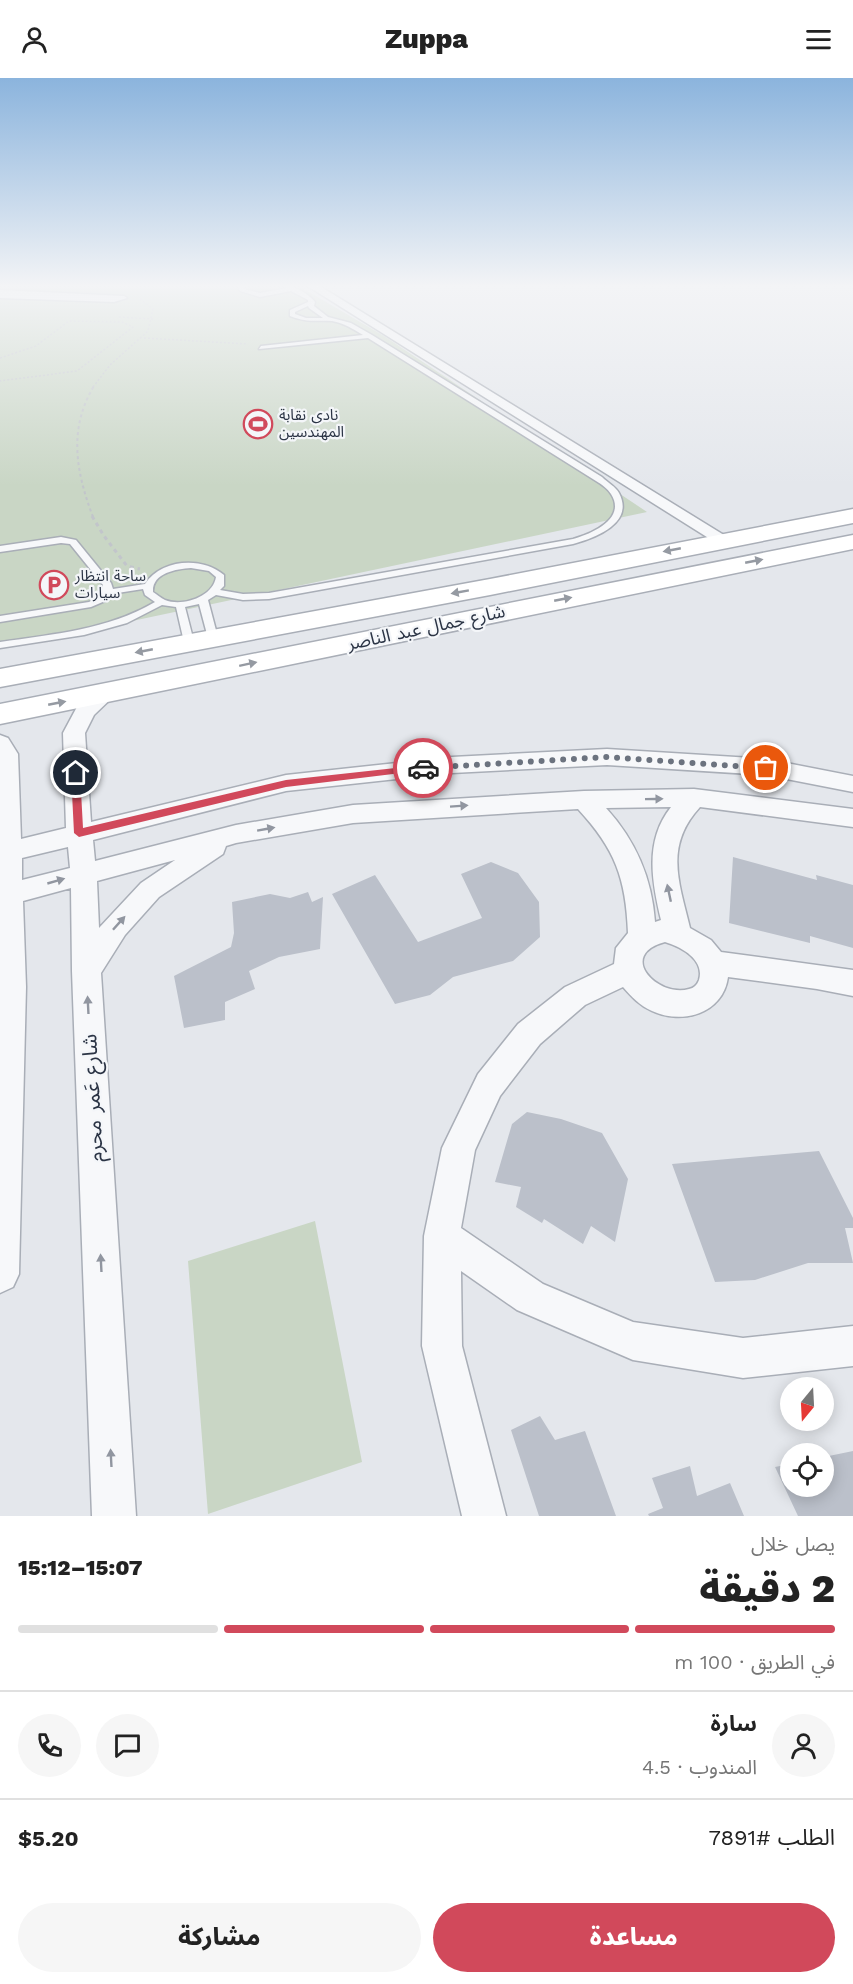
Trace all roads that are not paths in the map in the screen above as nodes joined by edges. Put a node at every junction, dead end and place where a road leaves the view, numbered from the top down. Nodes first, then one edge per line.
1 (396, 352) edge
2 (420, 352) edge
3 (853, 516) edge
4 (724, 540) junction
5 (853, 542) edge
6 (0, 549) edge
7 (147, 586) junction
8 (490, 587) junction
9 (108, 592) junction
10 (216, 592) junction
11 (202, 600) junction
12 (161, 602) junction
13 (180, 604) junction
14 (514, 609) junction
15 (0, 619) edge
16 (201, 640) junction
17 (0, 645) edge
18 (0, 678) edge
19 (106, 693) junction
20 (0, 714) edge
21 (0, 743) edge
22 (853, 784) edge
23 (694, 798) junction
24 (584, 800) junction
25 (853, 818) edge
26 (79, 833) junction
27 (236, 834) junction
28 (4, 853) edge
29 (84, 873) junction
30 (4, 896) edge
31 (678, 934) junction
32 (642, 936) junction
33 (712, 963) junction
34 (628, 970) junction
35 (86, 971) junction
36 (853, 983) edge
37 (5, 984) edge
38 (442, 1236) junction
39 (0, 1274) edge
40 (853, 1346) edge
41 (114, 1516) edge
42 (484, 1516) edge

1 - 10 lane
2 - 4 street
3 - 4 main road, شارع جمال عبد الناصر
4 -> 8 main road, شارع جمال عبد الناصر
14 -> 5 main road, شارع جمال عبد الناصر
6 - 9 lane
7 - 9 lane
7 - 10 lane
7 - 12 lane
8 - 14 main road
8 -> 16 main road, شارع جمال عبد الناصر
9 - 15 lane
10 - 11 lane
11 - 13 lane
11 - 16 lane
12 - 13 lane
12 - 17 lane
13 - 16 lane
19 -> 14 main road, شارع جمال عبد الناصر
16 -> 18 main road, شارع جمال عبد الناصر
20 -> 19 main road, شارع جمال عبد الناصر
19 - 26 street, شارع عَمر محرم
21 - 28 street
22 - 26 street
24 -> 23 street
23 - 25 street
31 -> 23 street
27 -> 24 street
24 - 32 street
26 - 28 street
26 - 29 street, شارع عَمر محرم
27 - 29 street
35 -> 27 street
28 - 30 street
30 -> 29 street
29 - 35 street, شارع عَمر محرم
30 - 37 street
31 - 32 street
31 - 33 street
32 - 34 street
33 - 34 street
33 - 36 street
34 - 38 street
41 -> 35 street, شارع عَمر محرم
37 - 39 street
38 - 40 street
38 - 42 street

